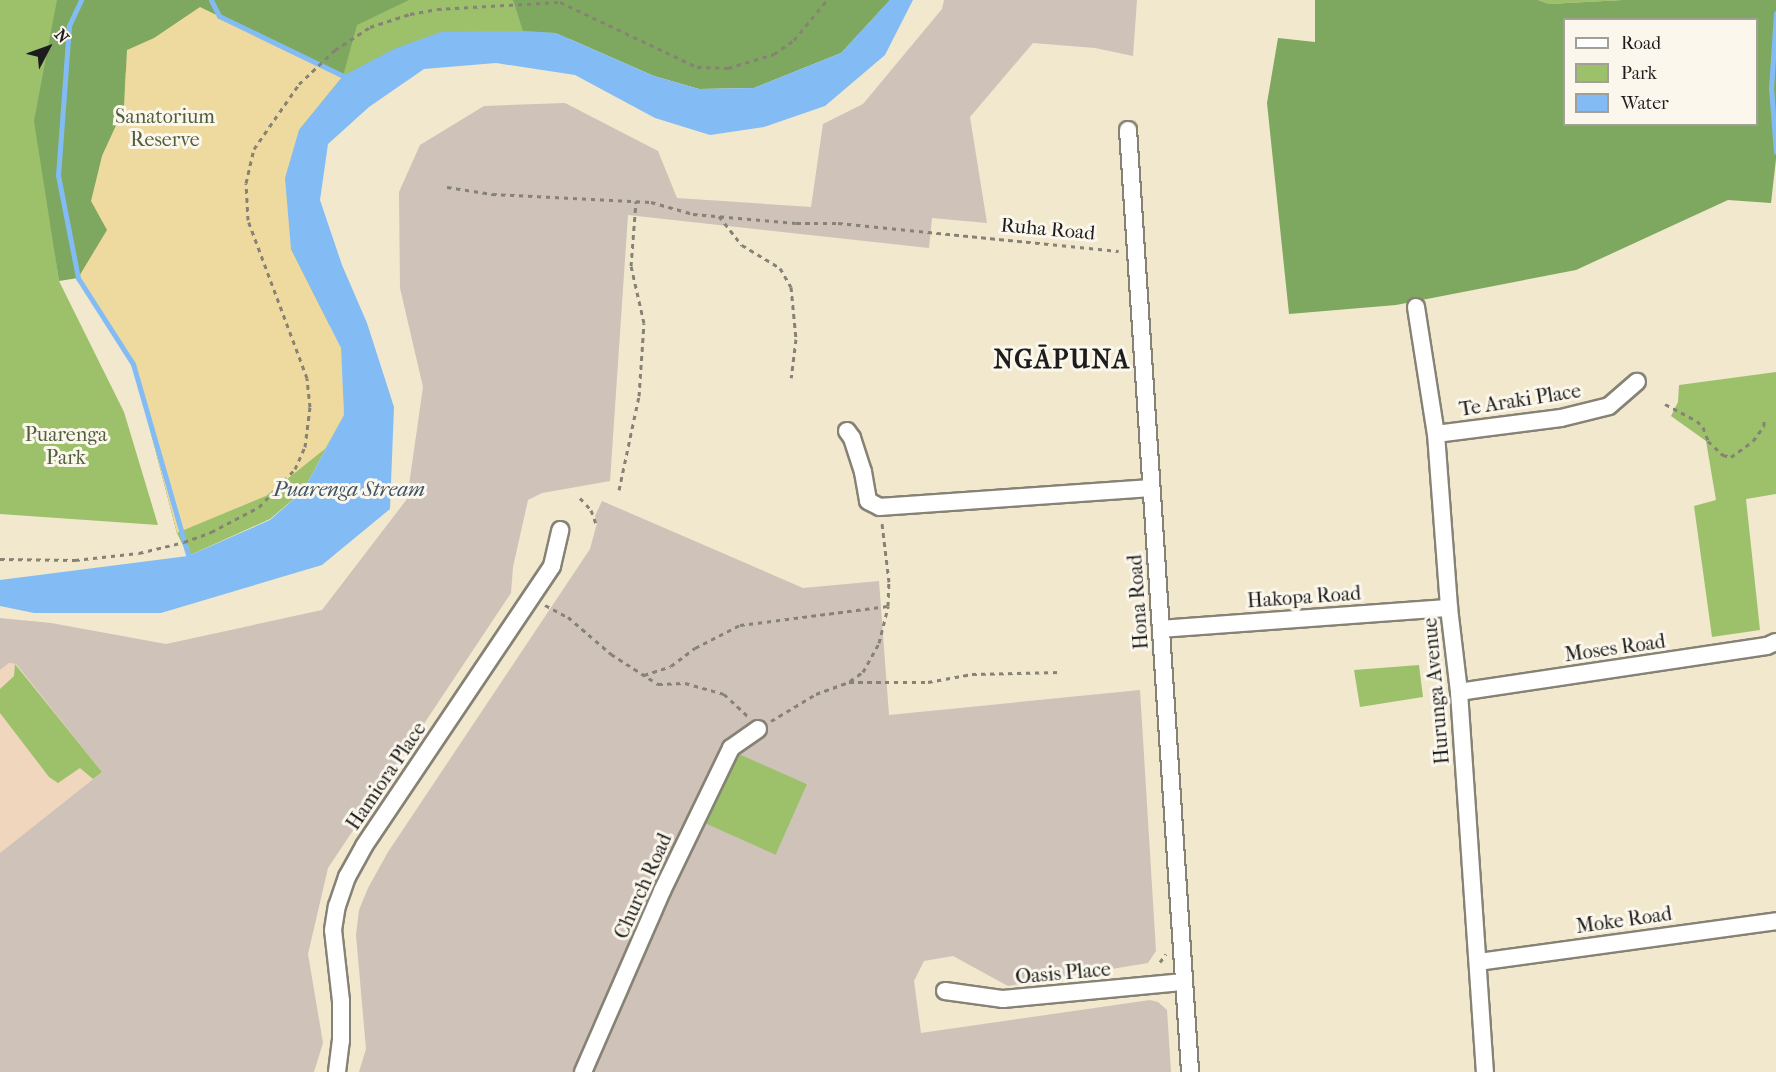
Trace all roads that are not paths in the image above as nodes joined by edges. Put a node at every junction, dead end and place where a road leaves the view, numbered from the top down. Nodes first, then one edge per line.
1 (1128, 130) dead end
2 (1416, 307) dead end
3 (1637, 382) dead end
4 (847, 431) dead end
5 (1436, 434) junction
6 (1150, 488) junction
7 (560, 530) dead end
8 (1449, 608) junction
9 (1161, 629) junction
10 (1776, 642) edge
11 (1460, 692) junction
12 (758, 729) road end
13 (1776, 921) edge
14 (1478, 962) junction
15 (1184, 982) junction
16 (945, 991) dead end
17 (337, 1072) edge
18 (583, 1072) edge
19 (1190, 1072) edge
20 (1485, 1072) edge

1 - 6 street, Hona Road
2 - 5 street, Hurunga Avenue
3 - 5 street, Te Araki Place
4 - 6 street
5 - 8 street, Hurunga Avenue
6 - 9 street, Hona Road
7 - 17 street, Hamiora Place
8 - 9 street, Hakopa Road
8 - 11 street, Hurunga Avenue
9 - 15 street, Hona Road
10 - 11 street, Moses Road
11 - 14 street, Hurunga Avenue
12 - 18 street, Church Road
13 - 14 street, Moke Road
14 - 20 street, Hurunga Avenue
15 - 16 street, Oasis Place
15 - 19 street, Hona Road

